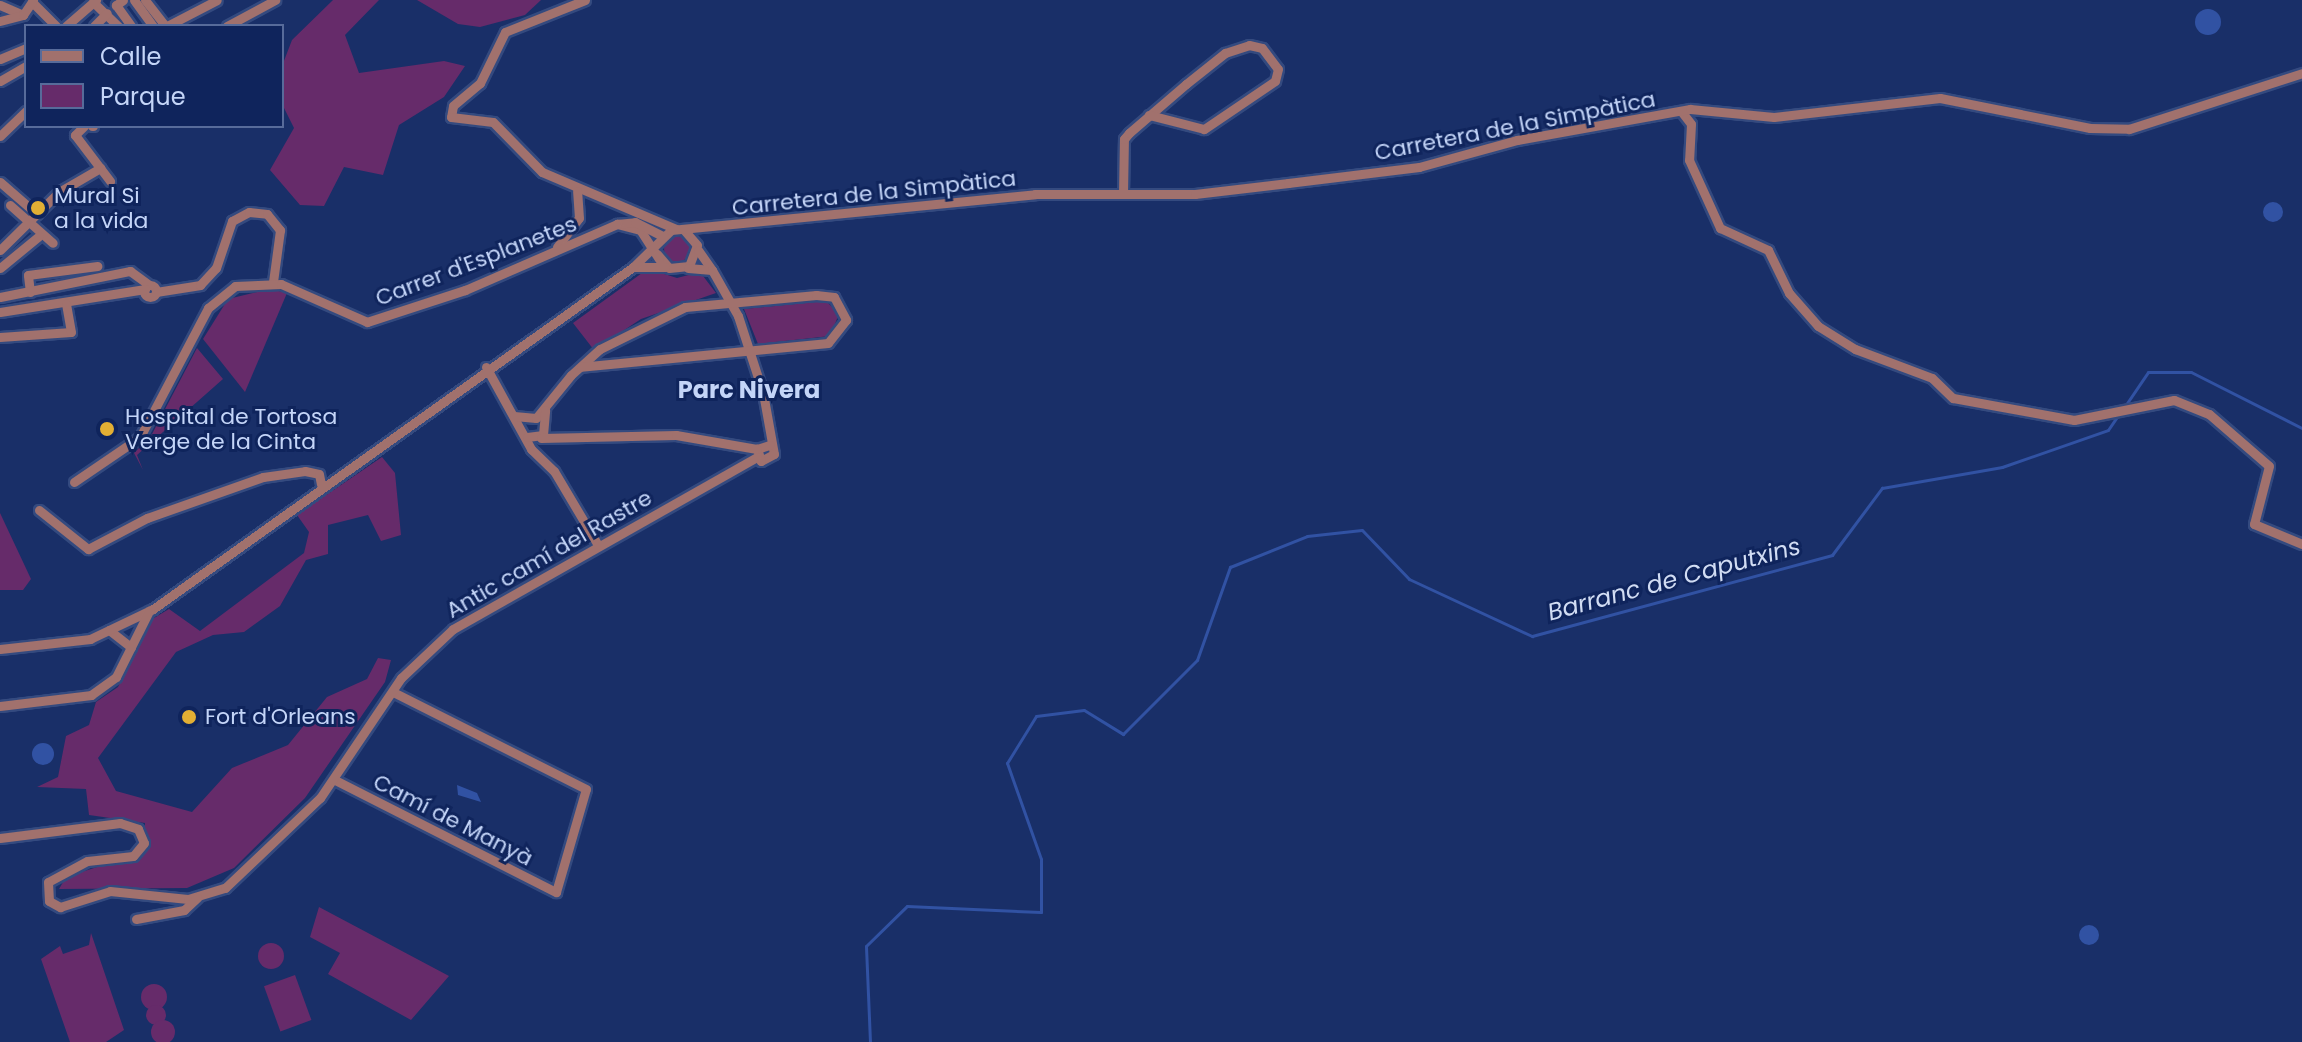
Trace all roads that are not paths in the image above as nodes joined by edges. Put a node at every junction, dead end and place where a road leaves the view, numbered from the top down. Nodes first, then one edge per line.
1 (116, 0) edge
2 (123, 0) edge
3 (134, 0) edge
4 (217, 0) edge
5 (247, 0) edge
6 (275, 0) edge
7 (585, 0) edge
8 (33, 1) edge
9 (150, 2) edge
10 (0, 5) edge
11 (100, 6) edge
12 (254, 11) junction
13 (23, 15) junction
14 (0, 21) edge
15 (54, 24) edge
16 (69, 24) edge
17 (116, 24) edge
18 (130, 24) edge
19 (152, 24) edge
20 (165, 24) edge
21 (170, 24) edge
22 (231, 24) edge
23 (24, 49) edge
24 (0, 59) edge
25 (24, 67) edge
26 (2302, 73) edge
27 (0, 81) edge
28 (1681, 111) junction
29 (24, 113) edge
30 (1149, 115) junction
31 (82, 128) edge
32 (0, 136) edge
33 (100, 168) junction
34 (110, 181) dead end
35 (0, 182) edge
36 (577, 191) junction
37 (1123, 194) junction
38 (14, 201) junction
39 (0, 214) edge
40 (37, 214) junction
41 (655, 217) junction
42 (617, 224) junction
43 (28, 226) junction
44 (723, 227) junction
45 (679, 229) junction
46 (39, 236) junction
47 (662, 236) junction
48 (53, 243) dead end
49 (652, 248) junction
50 (697, 248) junction
51 (0, 250) edge
52 (549, 254) junction
53 (659, 259) junction
54 (97, 266) dead end
55 (633, 267) junction
56 (0, 268) edge
57 (669, 268) junction
58 (684, 269) junction
59 (712, 270) junction
60 (273, 282) junction
61 (150, 288) junction
62 (30, 292) junction
63 (0, 297) edge
64 (731, 302) junction
65 (66, 303) junction
66 (0, 312) edge
67 (0, 337) edge
68 (751, 351) junction
69 (486, 367) junction
70 (581, 367) junction
71 (537, 430) junction
72 (769, 445) junction
73 (757, 453) junction
74 (74, 482) dead end
75 (321, 484) junction
76 (39, 510) dead end
77 (2302, 544) edge
78 (598, 545) junction
79 (149, 611) junction
80 (109, 630) junction
81 (131, 647) junction
82 (0, 649) edge
83 (393, 692) junction
84 (0, 706) edge
85 (335, 780) junction
86 (0, 838) edge
87 (197, 898) junction
88 (136, 919) dead end

1 - 11 street
2 - 18 street
3 - 19 street
4 - 21 street
5 - 12 street
6 - 12 street
7 - 36 street
8 - 13 street
8 - 15 street
9 - 20 street
10 - 13 street
11 - 16 street
11 - 17 street
12 - 22 street
13 - 14 street
23 - 24 street
25 - 27 street
26 - 28 street, Carretera de la Simpàtica
28 - 37 street, Carretera de la Simpàtica
28 - 77 street
29 - 32 street
30 - 30 street
30 - 37 street
31 - 33 street
33 - 34 street
33 - 40 street
35 - 38 street
36 - 41 street
36 - 52 street
37 - 44 street, Carretera de la Simpàtica
38 - 39 street
38 - 40 street
38 - 43 street
40 - 43 street
41 - 45 street
41 - 47 street
42 - 47 street
42 - 49 street
42 - 52 street, Carrer d'Esplanetes
43 - 46 street
43 - 51 street
44 - 45 street, Carretera de la Simpàtica
44 - 50 street, Carretera de la Simpàtica
45 - 47 street
45 - 50 street
46 - 48 street
46 - 56 street
47 - 49 street
47 - 53 street
49 - 53 street
49 - 55 street
50 - 58 street
50 - 59 street
52 - 60 street, Carrer d'Esplanetes
53 - 57 street
54 - 62 street
55 - 57 street
55 - 69 street
57 - 58 street
58 - 59 street
59 - 64 street
60 - 61 street
60 - 74 street
61 - 62 street
61 - 65 street
62 - 63 street
64 - 68 street
64 - 68 street
64 - 70 street
65 - 66 street
65 - 67 street
68 - 70 street
68 - 72 street
69 - 71 street
69 - 75 street
70 - 71 street
71 - 73 street
71 - 78 street
72 - 73 street
72 - 73 street
73 - 78 street, Antic camí del Rastre
75 - 76 street
75 - 79 street
78 - 83 street, Antic camí del Rastre
79 - 80 street
79 - 81 street
80 - 81 street
80 - 82 street
81 - 84 street
83 - 85 street, Antic camí del Rastre
83 - 85 street, Camí de Manyà
85 - 87 street, Antic camí del Rastre
86 - 87 street
87 - 88 street, Antic camí del Rastre

